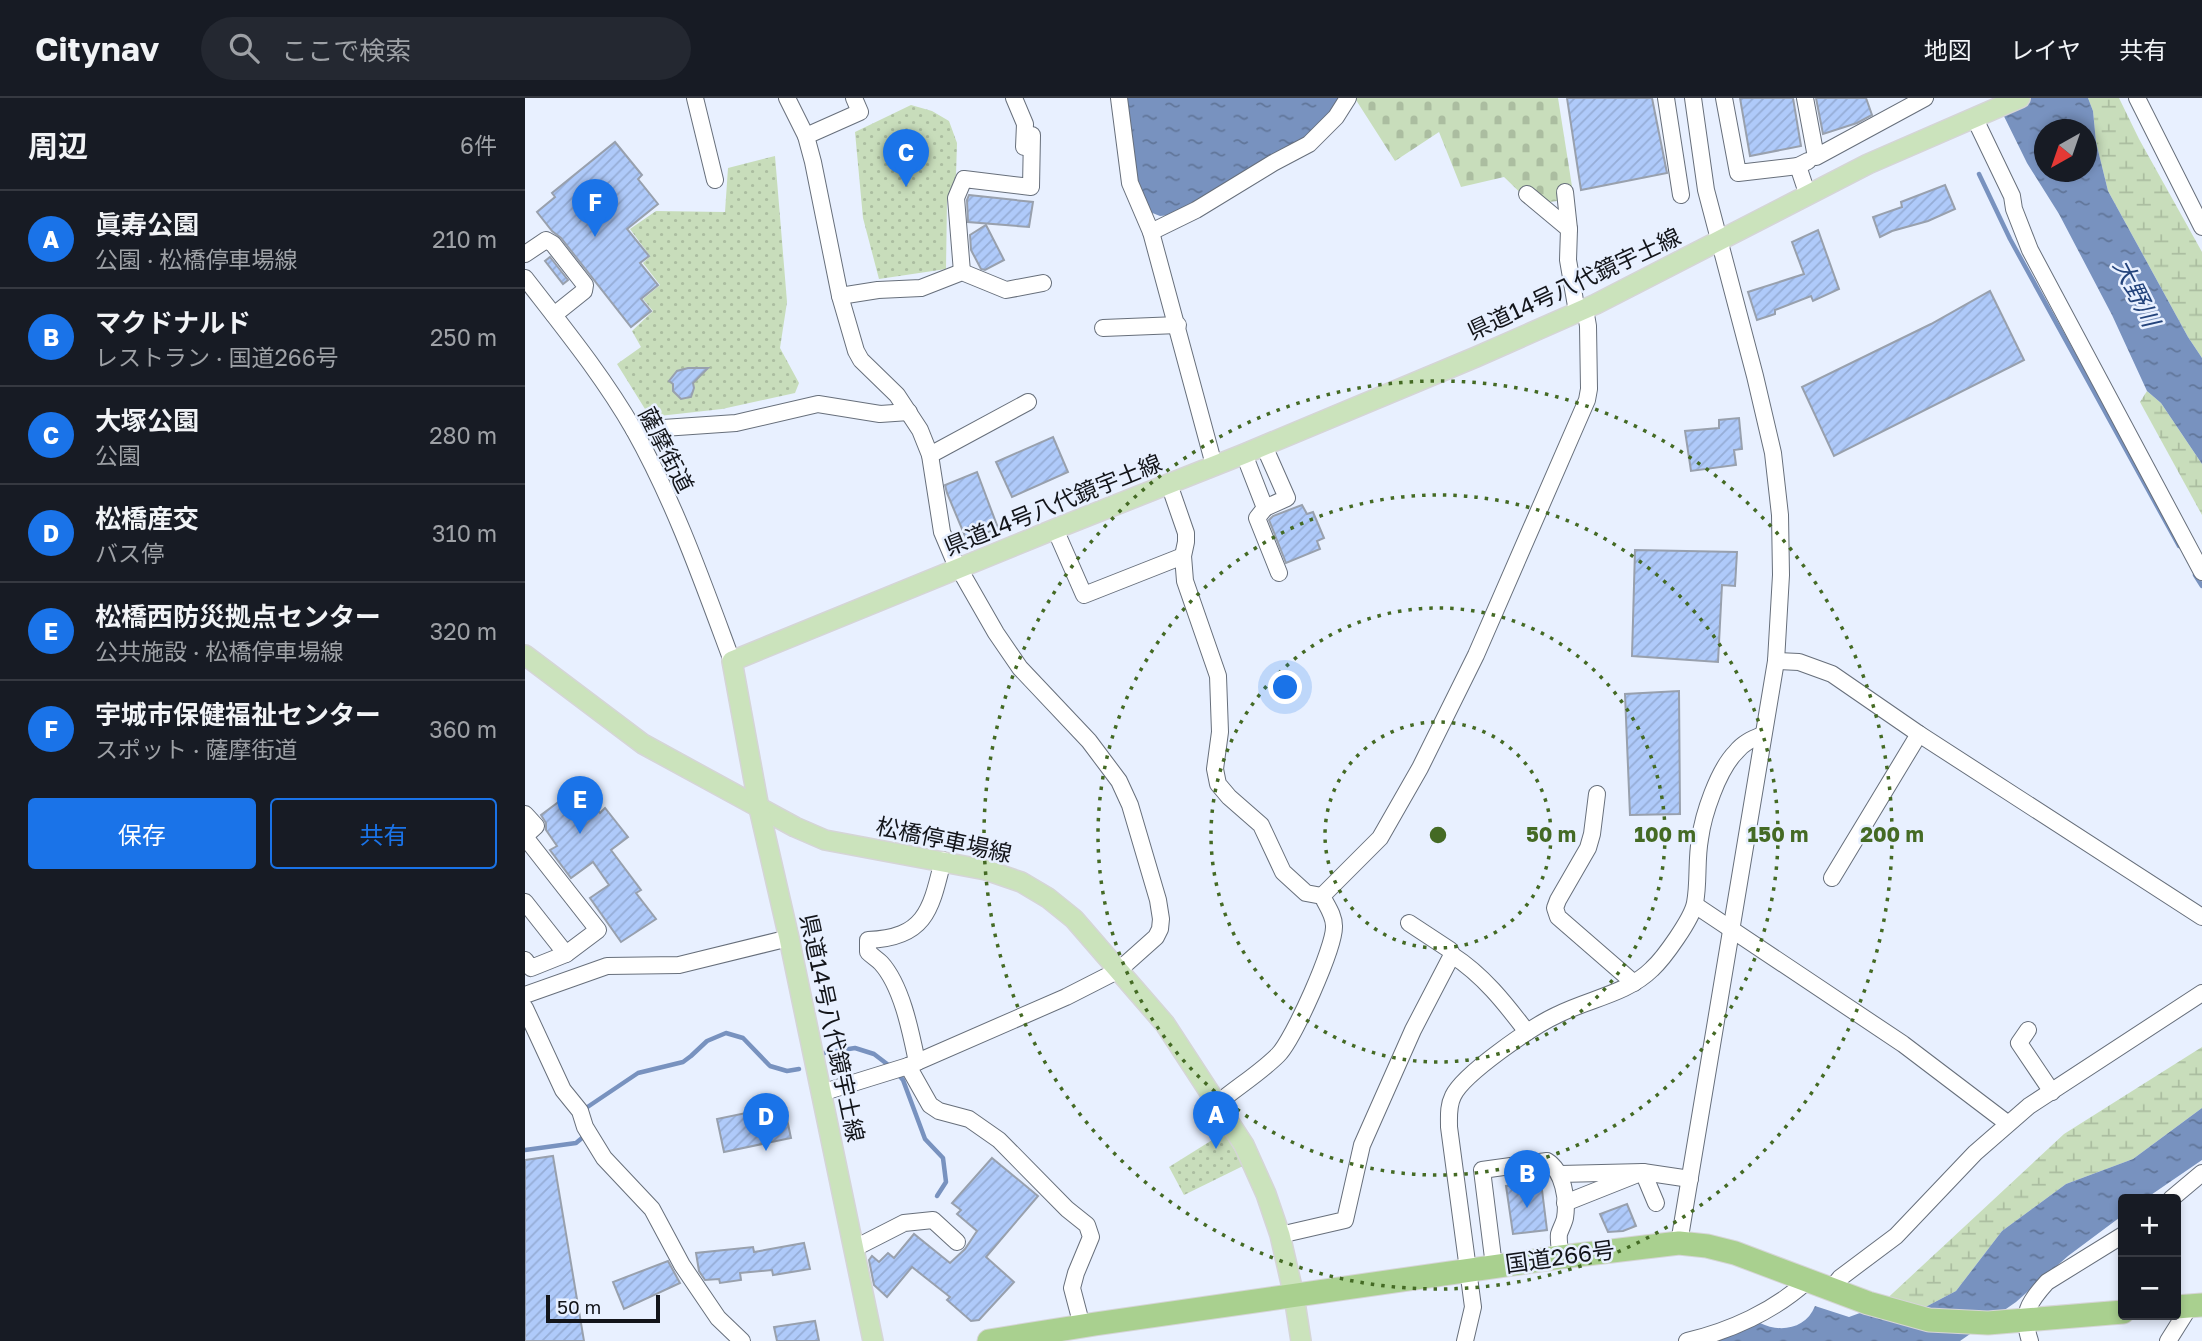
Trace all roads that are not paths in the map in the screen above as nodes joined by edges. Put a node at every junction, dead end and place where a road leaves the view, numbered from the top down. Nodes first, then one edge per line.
1 (695, 98) edge
2 (787, 98) edge
3 (854, 98) edge
4 (1014, 98) edge
5 (1119, 98) edge
6 (1348, 98) edge
7 (1666, 98) edge
8 (1693, 98) edge
9 (1724, 98) edge
10 (1805, 98) edge
11 (1925, 98) edge
12 (2020, 98) edge
13 (2137, 98) edge
14 (1977, 116) junction
15 (1032, 135) dead end
16 (806, 136) junction
17 (1816, 157) junction
18 (1023, 164) dead end
19 (1798, 166) junction
20 (715, 180) dead end
21 (1565, 192) dead end
22 (1527, 194) dead end
23 (1681, 195) dead end
24 (1808, 196) junction
25 (2202, 227) edge
26 (1569, 229) junction
27 (1151, 232) junction
28 (1720, 242) junction
29 (525, 254) edge
30 (962, 272) junction
31 (525, 278) edge
32 (877, 284) dead end
33 (1043, 284) dead end
34 (839, 292) junction
35 (1581, 310) junction
36 (554, 315) junction
37 (1178, 325) junction
38 (1103, 328) dead end
39 (1028, 402) dead end
40 (909, 412) junction
41 (633, 430) junction
42 (1264, 446) junction
43 (1244, 454) junction
44 (930, 455) junction
45 (1214, 465) junction
46 (1168, 484) junction
47 (1265, 508) junction
48 (1055, 528) junction
49 (1183, 556) junction
50 (960, 570) junction
51 (2202, 572) edge
52 (1279, 573) dead end
53 (525, 655) edge
54 (732, 661) junction
55 (1776, 661) junction
56 (1919, 734) junction
57 (1762, 735) junction
58 (1597, 794) dead end
59 (759, 808) junction
60 (525, 814) edge
61 (525, 836) edge
62 (943, 860) junction
63 (1832, 878) dead end
64 (1322, 896) junction
65 (525, 902) edge
66 (1695, 905) junction
67 (2202, 917) edge
68 (1409, 923) dead end
69 (1731, 929) junction
70 (789, 938) junction
71 (566, 954) junction
72 (1452, 955) junction
73 (525, 960) edge
74 (1119, 970) junction
75 (1634, 983) junction
76 (2202, 993) edge
77 (525, 995) edge
78 (525, 1008) edge
79 (2028, 1030) dead end
80 (1527, 1032) junction
81 (904, 1068) junction
82 (2052, 1092) junction
83 (821, 1093) junction
84 (1218, 1103) junction
85 (2007, 1123) junction
86 (1643, 1172) junction
87 (2202, 1173) edge
88 (1560, 1174) junction
89 (1689, 1179) junction
90 (2177, 1194) edge
91 (1565, 1203) junction
92 (1657, 1203) dead end
93 (1280, 1236) junction
94 (2118, 1238) edge
95 (957, 1242) dead end
96 (1679, 1243) junction
97 (853, 1249) junction
98 (1561, 1256) junction
99 (1495, 1266) junction
100 (1469, 1270) junction
101 (1807, 1281) junction
102 (1830, 1290) junction
103 (1294, 1296) junction
104 (2189, 1306) edge
105 (2118, 1313) edge
106 (1093, 1330) edge
107 (2027, 1331) edge
108 (1032, 1337) edge
109 (742, 1341) edge
110 (873, 1341) edge
111 (989, 1341) edge
112 (1301, 1341) edge
113 (1465, 1341) edge
114 (1687, 1341) edge
115 (2168, 1341) edge

1 - 20 street
2 - 16 street
3 - 16 street
4 - 18 street
5 - 27 street
6 - 27 street
7 - 23 street
8 - 28 street
9 - 19 street
10 - 17 street
11 - 17 street
12 - 14 main road, 県道14号八代鏡宇土線
13 - 25 street
14 - 24 main road, 県道14号八代鏡宇土線
14 - 51 street
15 - 30 street
16 - 34 street
17 - 19 street
19 - 24 street
21 - 26 street
22 - 26 street
24 - 28 main road, 県道14号八代鏡宇土線
26 - 35 street
27 - 37 street
28 - 35 main road, 県道14号八代鏡宇土線
28 - 55 street
29 - 36 street
30 - 33 street
30 - 34 street
31 - 36 street, 薩摩街道
32 - 34 street
34 - 40 street
35 - 42 main road, 県道14号八代鏡宇土線
35 - 64 street
36 - 41 street, 薩摩街道
37 - 38 street
37 - 45 street
39 - 44 street
40 - 41 street
40 - 44 street
41 - 54 street, 薩摩街道
42 - 43 main road, 県道14号八代鏡宇土線
42 - 47 street
43 - 45 main road, 県道14号八代鏡宇土線
43 - 47 street
44 - 50 street
45 - 46 main road, 県道14号八代鏡宇土線
46 - 48 main road, 県道14号八代鏡宇土線
46 - 49 street
47 - 52 street
48 - 49 street
48 - 50 main road, 県道14号八代鏡宇土線
49 - 64 street
50 - 54 main road, 県道14号八代鏡宇土線
50 - 74 street
53 - 59 main road, 松橋停車場線
54 - 59 main road, 県道14号八代鏡宇土線
55 - 56 street
55 - 57 street
56 - 63 street
56 - 67 street
57 - 66 street
57 - 69 street
58 - 75 street
59 - 62 main road, 松橋停車場線
59 - 70 main road, 県道14号八代鏡宇土線
60 - 61 street
61 - 71 street
62 - 74 main road, 松橋停車場線
62 - 81 street
64 - 84 street
65 - 71 street
66 - 69 street
66 - 75 street
68 - 72 street
69 - 85 street
69 - 89 street
70 - 77 street
70 - 83 main road, 県道14号八代鏡宇土線
71 - 73 street
72 - 80 street
72 - 93 street
74 - 81 street
74 - 84 main road, 松橋停車場線
75 - 80 street
76 - 82 street
78 - 109 street
79 - 82 street
80 - 100 street
81 - 83 street
81 - 106 street
82 - 85 street
83 - 97 main road, 県道14号八代鏡宇土線
84 - 93 main road, 松橋停車場線
85 - 102 street
86 - 88 street
86 - 89 street
86 - 91 street
86 - 92 street
87 - 90 street
88 - 91 street
88 - 99 street
89 - 96 street
91 - 98 street
93 - 103 main road, 松橋停車場線
94 - 107 street
95 - 97 street
96 - 98 highway, 国道266号
96 - 101 highway, 国道266号
97 - 110 main road, 県道14号八代鏡宇土線
98 - 99 highway, 国道266号
99 - 100 highway, 国道266号
100 - 103 highway, 国道266号
100 - 113 street
101 - 102 highway, 国道266号
101 - 114 street
102 - 107 highway, 国道266号
103 - 106 highway, 国道266号
103 - 112 main road, 松橋停車場線
104 - 115 street
105 - 107 highway, 国道266号
106 - 108 highway, 国道266号
108 - 111 highway, 国道266号

